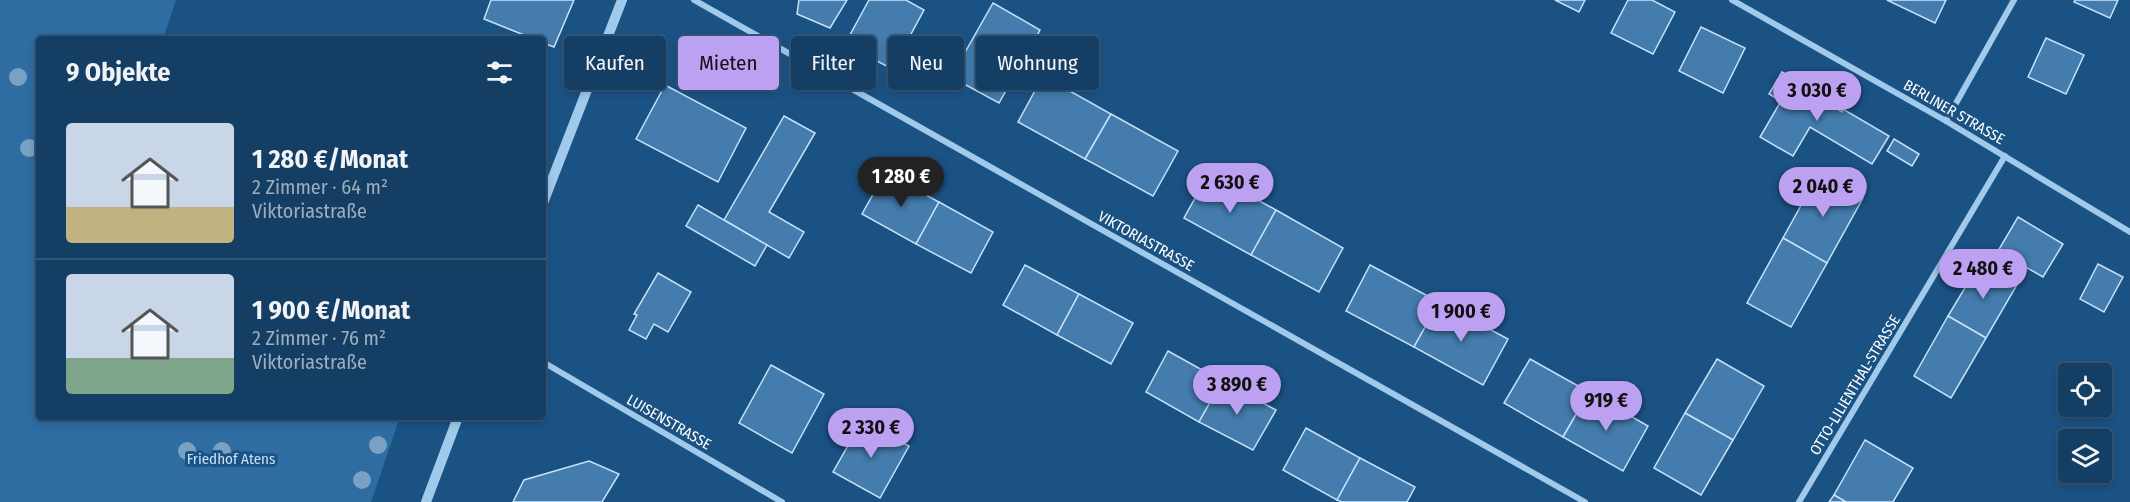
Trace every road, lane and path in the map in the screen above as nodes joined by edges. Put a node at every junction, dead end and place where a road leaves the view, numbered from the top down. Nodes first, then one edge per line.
1 (622, 0) edge
2 (694, 0) edge
3 (1732, 0) edge
4 (2014, 0) edge
5 (1946, 120) junction
6 (2005, 156) junction
7 (546, 195) edge
8 (2130, 232) edge
9 (546, 365) edge
10 (457, 420) edge
11 (426, 502) edge
12 (782, 502) edge
13 (1586, 502) edge
14 (1799, 502) edge

1 - 7 street
2 - 13 street, VIKTORIASTRASSE
3 - 5 street, BERLINER STRASSE
4 - 5 street
5 - 6 street, BERLINER STRASSE
6 - 8 street, BERLINER STRASSE
6 - 14 street, OTTO-LILIENTHAL-STRASSE
9 - 12 street, LUISENSTRASSE
10 - 11 street

